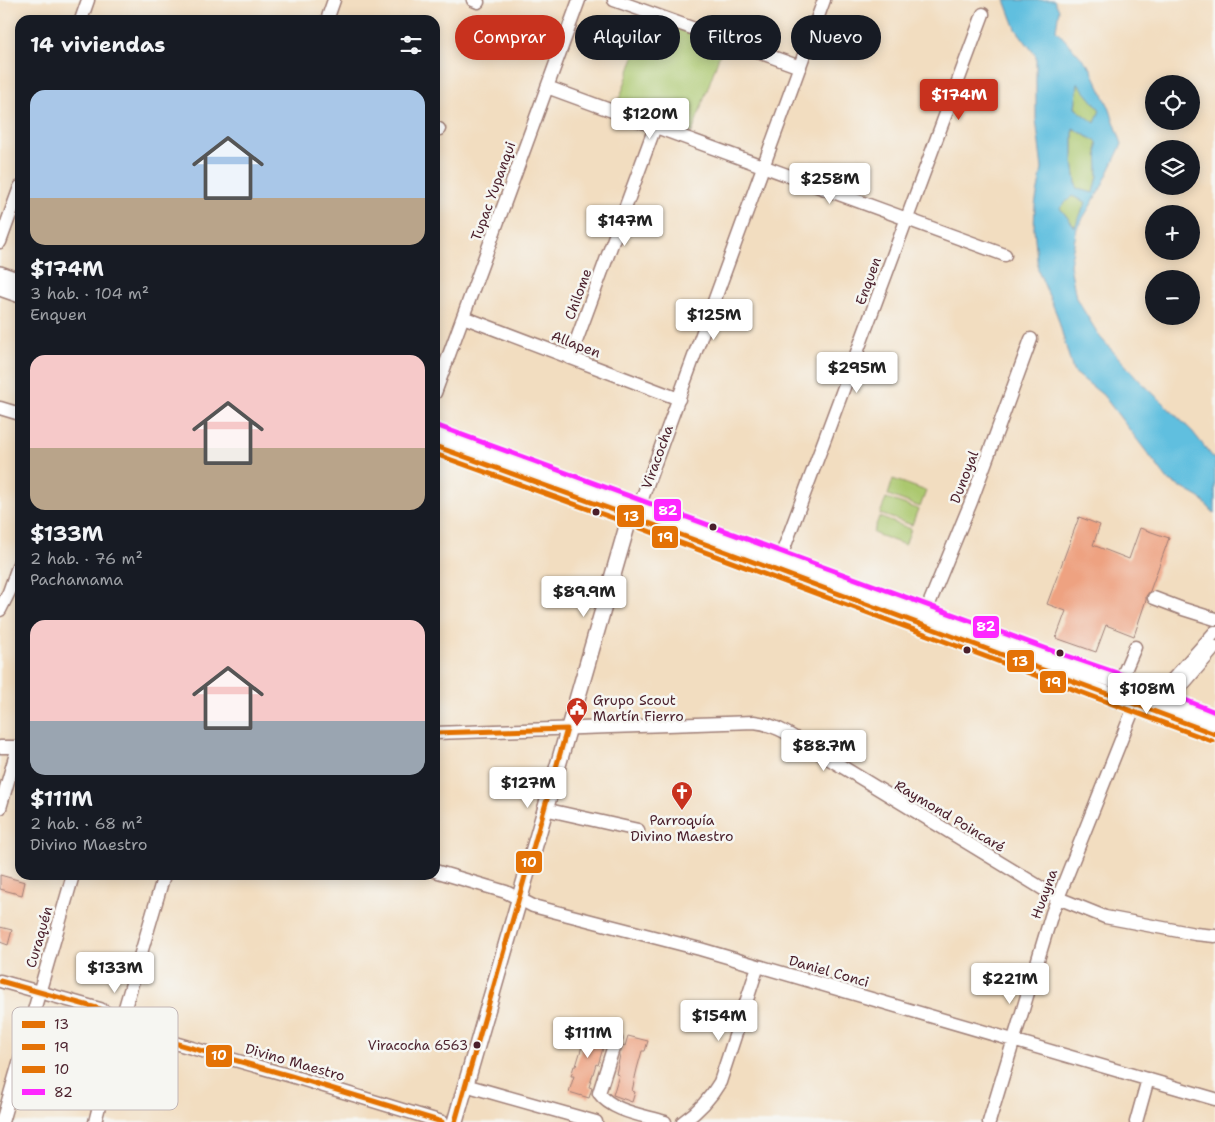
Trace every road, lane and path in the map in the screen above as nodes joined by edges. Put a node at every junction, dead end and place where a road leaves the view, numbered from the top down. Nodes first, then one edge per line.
1 (88, 0) edge
2 (334, 0) edge
3 (579, 0) edge
4 (614, 0) edge
5 (824, 0) edge
6 (983, 14) dead end
7 (83, 15) edge
8 (328, 15) edge
9 (800, 67) junction
10 (547, 87) junction
11 (654, 127) junction
12 (763, 166) junction
13 (15, 201) edge
14 (907, 219) junction
15 (0, 242) edge
16 (1005, 255) dead end
17 (0, 274) edge
18 (15, 280) edge
19 (0, 288) edge
20 (15, 293) edge
21 (463, 317) junction
22 (1031, 339) dead end
23 (570, 358) junction
24 (440, 379) edge
25 (679, 399) junction
26 (0, 408) edge
27 (15, 412) edge
28 (440, 435) edge
29 (440, 448) edge
30 (634, 511) junction
31 (780, 559) junction
32 (15, 575) edge
33 (1154, 598) dead end
34 (0, 610) edge
35 (923, 618) junction
36 (1215, 619) edge
37 (1215, 632) edge
38 (1215, 646) edge
39 (1135, 647) dead end
40 (1120, 682) junction
41 (1153, 702) junction
42 (1174, 719) junction
43 (1215, 720) edge
44 (567, 729) junction
45 (440, 733) edge
46 (1215, 734) edge
47 (15, 747) edge
48 (0, 748) edge
49 (15, 760) edge
50 (0, 808) edge
51 (544, 809) junction
52 (638, 830) dead end
53 (440, 872) edge
54 (72, 880) edge
55 (163, 880) edge
56 (518, 898) junction
57 (1058, 898) junction
58 (1215, 936) edge
59 (758, 966) junction
60 (0, 981) edge
61 (39, 991) junction
62 (34, 1007) edge
63 (93, 1007) edge
64 (125, 1007) edge
65 (616, 1039) dead end
66 (1014, 1041) junction
67 (178, 1044) edge
68 (1148, 1079) junction
69 (465, 1085) junction
70 (12, 1087) edge
71 (1215, 1099) edge
72 (2, 1122) edge
73 (442, 1122) edge
74 (455, 1122) edge
75 (596, 1122) edge
76 (665, 1122) edge
77 (682, 1122) edge
78 (990, 1122) edge
79 (1136, 1122) edge

1 - 7 street
2 - 8 street
3 - 10 street, Tupac Yupanqui
4 - 9 street
5 - 9 street, Viracocha
6 - 14 street, Enquen
9 - 12 street, Viracocha
10 - 11 street
10 - 21 street, Tupac Yupanqui
11 - 12 street
11 - 23 street, Chilome
12 - 14 street
12 - 25 street, Viracocha
13 - 15 street
14 - 16 street
14 - 31 street, Enquen
17 - 18 main road
19 - 20 main road
21 - 23 street, Allapen
21 - 24 street, Tupac Yupanqui
22 - 35 street, Dunoyal
23 - 25 street, Allapen
25 - 30 street, Viracocha
26 - 27 street
28 - 30 main road
29 - 30 main road
30 - 31 main road
30 - 35 main road
30 - 44 main road, Viracocha
31 - 35 main road
32 - 34 street
33 - 36 street
35 - 40 main road
35 - 41 main road
37 - 41 street
38 - 41 street
39 - 40 street
40 - 41 main road
41 - 42 main road
41 - 42 street
41 - 43 main road
41 - 57 street, Huayna
42 - 46 main road
44 - 45 street, Raymond Poincaré
44 - 51 main road, Viracocha
44 - 57 street, Raymond Poincaré
47 - 48 street
49 - 50 street
51 - 52 street
51 - 56 main road, Viracocha
53 - 56 street, Daniel Conci
54 - 61 street, Curaquén
55 - 64 street
56 - 59 street, Daniel Conci
56 - 69 main road, Viracocha
57 - 58 street, Raymond Poincaré
57 - 66 street, Huayna
59 - 66 street, Daniel Conci
59 - 77 street
60 - 61 street, Divino Maestro
61 - 62 street, Curaquén
61 - 63 street, Divino Maestro
65 - 76 street
66 - 68 street, Daniel Conci
66 - 78 street, Huayna
67 - 73 street, Divino Maestro
68 - 71 street, Daniel Conci
68 - 79 street
69 - 74 main road, Viracocha
69 - 75 street
70 - 72 street, Curaquén

